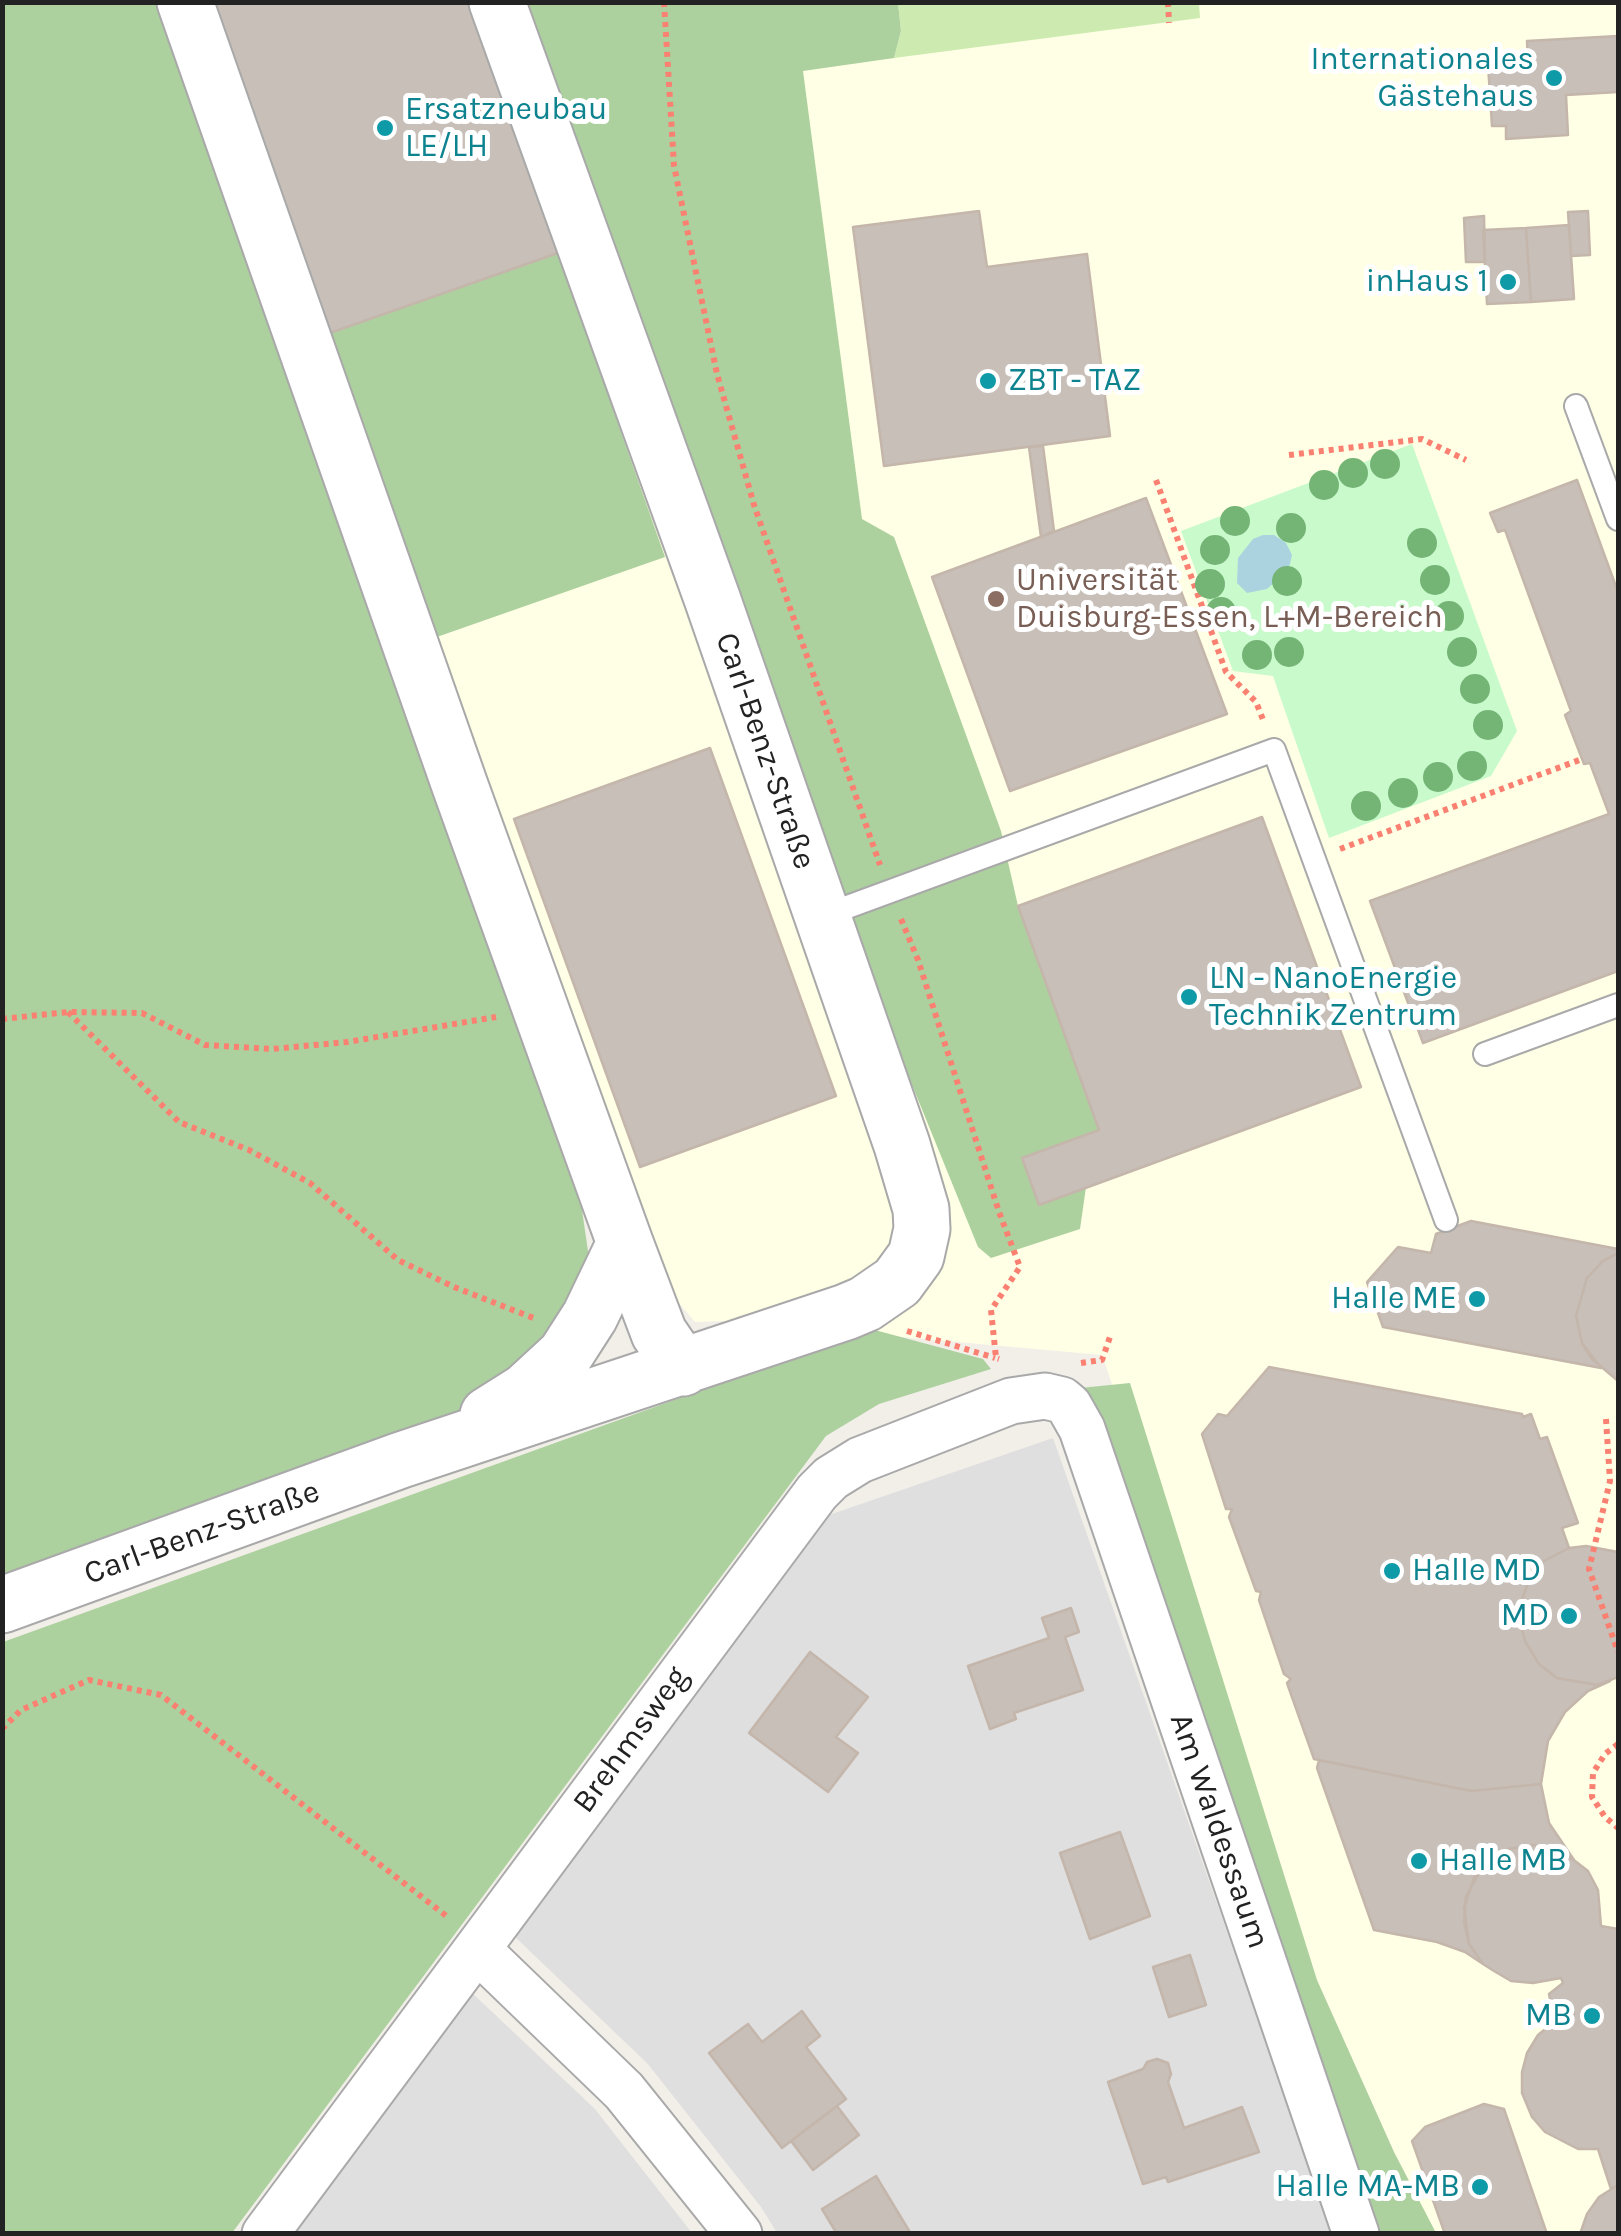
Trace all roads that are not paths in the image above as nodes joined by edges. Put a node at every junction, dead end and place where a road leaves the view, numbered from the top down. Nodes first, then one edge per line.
1 (185, 2) edge
2 (496, 2) edge
3 (1576, 406) dead end
4 (1618, 518) edge
5 (822, 916) junction
6 (1618, 1005) edge
7 (1485, 1054) dead end
8 (1446, 1220) dead end
9 (624, 1243) junction
10 (684, 1368) junction
11 (1082, 1429) joint
12 (401, 1460) junction
13 (2, 1605) edge
14 (477, 1949) junction
15 (265, 2234) edge
16 (739, 2234) edge
17 (1356, 2234) edge

1 - 9 street
2 - 5 street, Carl-Benz-Straße
3 - 4 lane
5 - 8 lane
5 - 10 street, Carl-Benz-Straße
6 - 7 lane
9 - 10 street
9 - 12 street, Carl-Benz-Straße
10 - 12 street, Carl-Benz-Straße
11 - 14 street, Brehmsweg
11 - 17 street, Am Waldessaum
12 - 13 street, Carl-Benz-Straße
14 - 15 street, Brehmsweg
14 - 16 street

